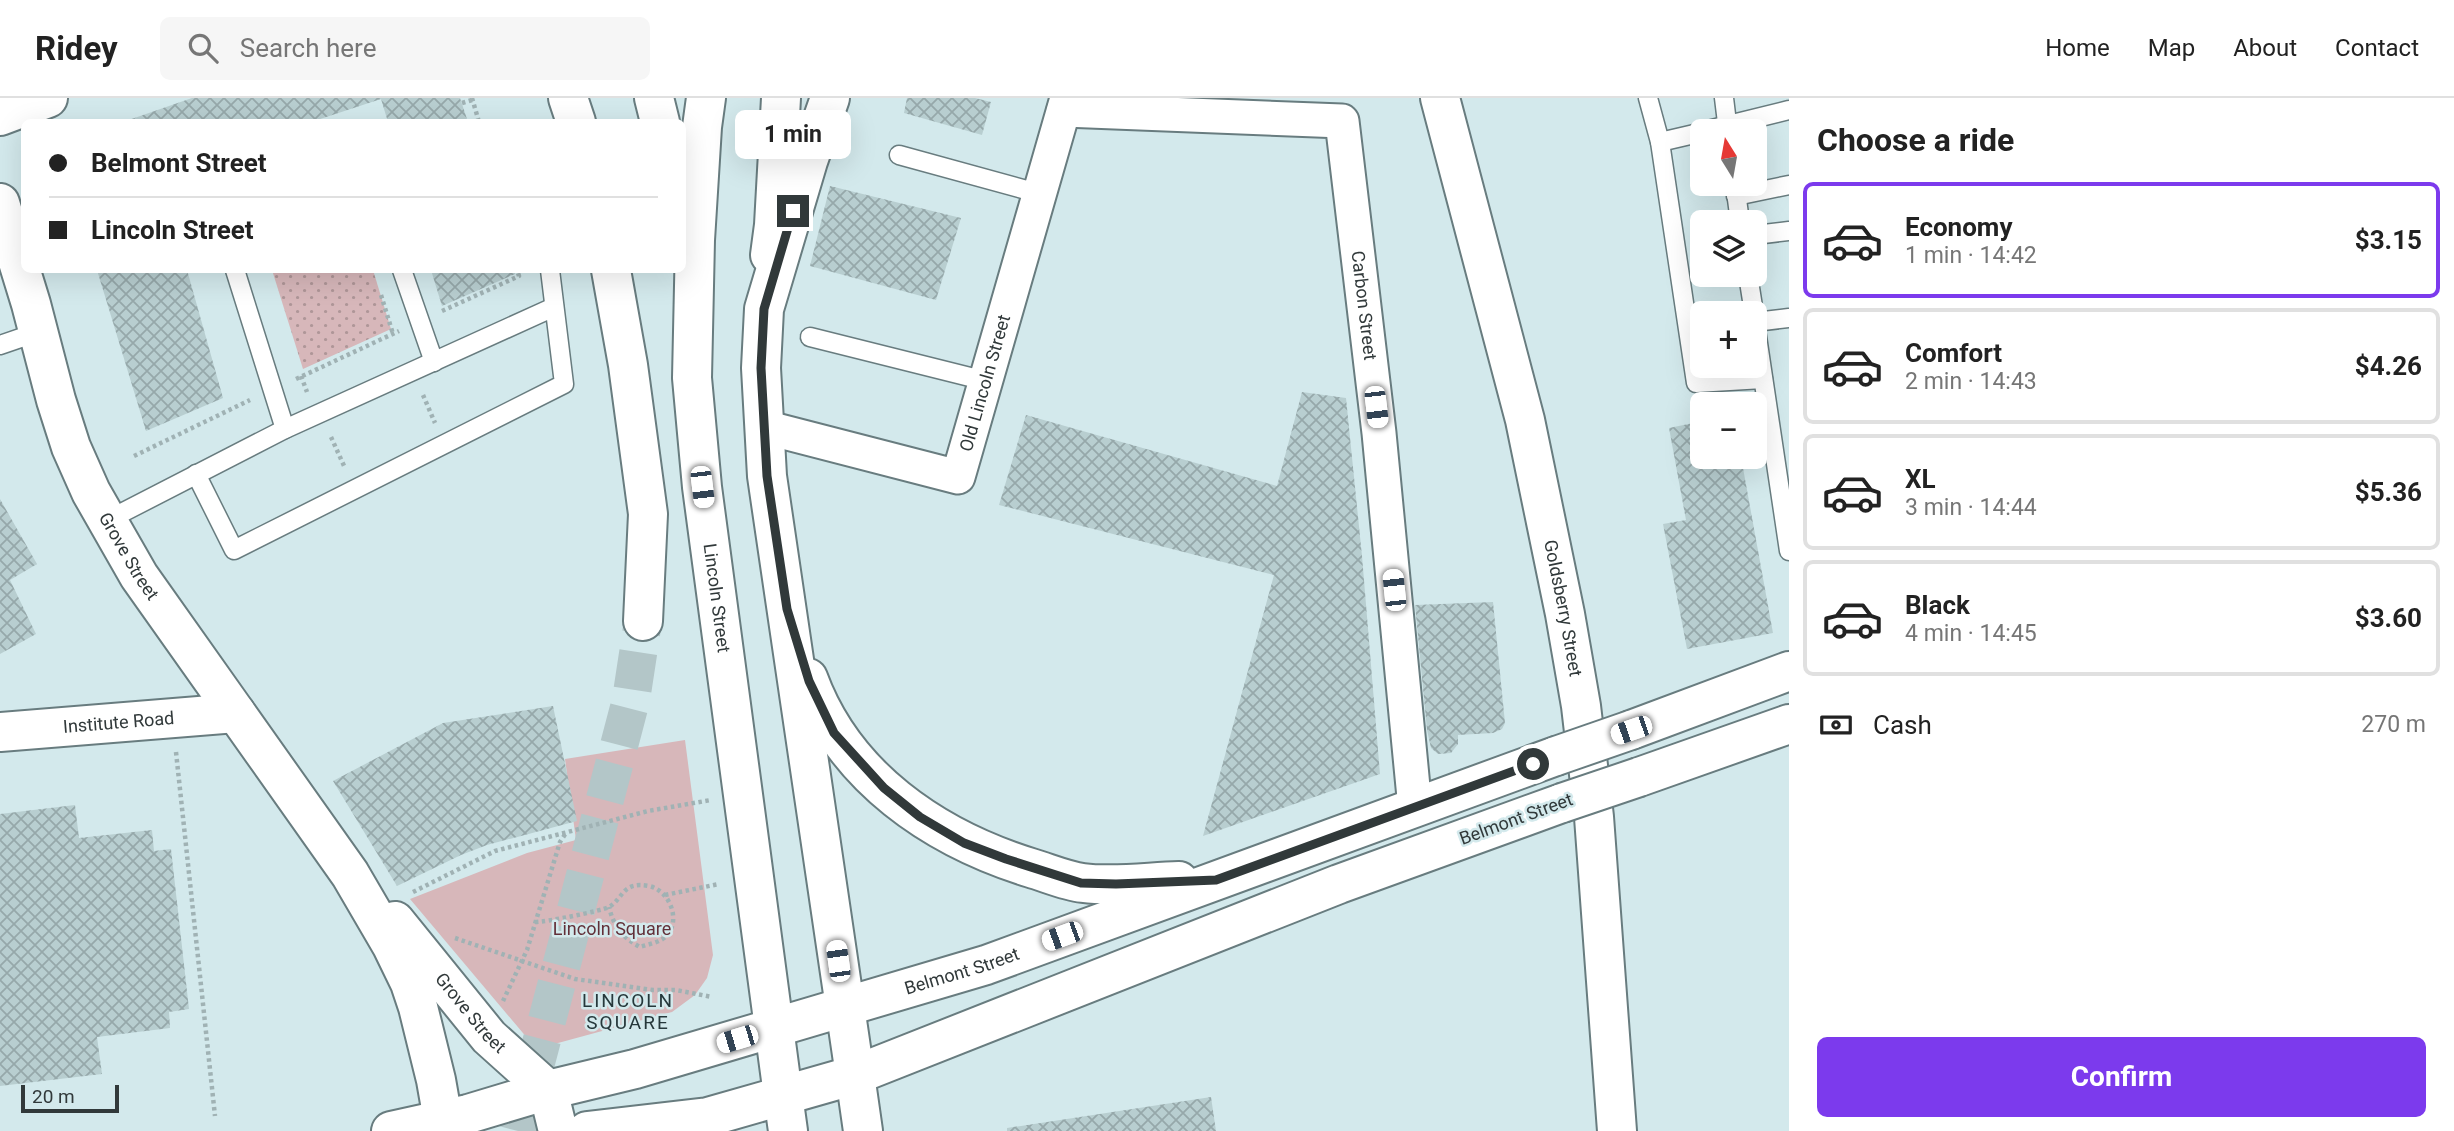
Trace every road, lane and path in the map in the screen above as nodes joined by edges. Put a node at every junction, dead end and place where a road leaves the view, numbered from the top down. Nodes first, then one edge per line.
1 (48, 98) edge
2 (568, 98) edge
3 (654, 98) edge
4 (706, 98) edge
5 (781, 98) edge
6 (830, 98) edge
7 (1440, 98) edge
8 (1648, 98) edge
9 (1724, 98) edge
10 (472, 99) edge
11 (1065, 101) edge
12 (462, 103) dead end
13 (1252, 107) edge
14 (1311, 108) edge
15 (1789, 110) edge
16 (0, 116) edge
17 (478, 119) edge
18 (575, 119) edge
19 (659, 119) edge
20 (1727, 119) edge
21 (1758, 119) edge
22 (1690, 134) edge
23 (1660, 142) junction
24 (899, 155) dead end
25 (1789, 185) edge
26 (1768, 187) edge
27 (1041, 194) junction
28 (0, 203) edge
29 (1789, 231) edge
30 (1767, 234) edge
31 (236, 273) edge
32 (403, 273) edge
33 (550, 273) edge
34 (612, 273) edge
35 (680, 273) edge
36 (380, 293) dead end
37 (554, 307) junction
38 (764, 309) junction
39 (1789, 318) edge
40 (1767, 321) edge
41 (38, 332) junction
42 (393, 334) dead end
43 (810, 337) dead end
44 (0, 345) edge
45 (435, 362) junction
46 (692, 379) junction
47 (1763, 379) joint
48 (986, 382) junction
49 (423, 395) dead end
50 (257, 396) dead end
51 (429, 410) dead end
52 (764, 427) junction
53 (285, 429) junction
54 (331, 437) dead end
55 (337, 451) dead end
56 (134, 456) dead end
57 (196, 474) junction
58 (106, 520) junction
59 (1789, 551) edge
60 (787, 609) junction
61 (643, 621) tunnel mouth
62 (1789, 671) edge
63 (236, 713) junction
64 (1789, 724) edge
65 (0, 732) edge
66 (176, 751) dead end
67 (744, 797) junction
68 (1415, 808) junction
69 (566, 832) junction
70 (344, 865) junction
71 (754, 878) junction
72 (1216, 880) junction
73 (411, 893) dead end
74 (665, 895) junction
75 (609, 907) junction
76 (535, 922) junction
77 (448, 936) dead end
78 (521, 960) junction
79 (712, 997) dead end
80 (503, 1002) dead end
81 (845, 1007) junction
82 (774, 1028) junction
83 (855, 1075) junction
84 (548, 1090) junction
85 (786, 1113) edge
86 (215, 1116) dead end
87 (444, 1125) edge
88 (391, 1131) edge
89 (558, 1131) edge
90 (587, 1131) edge
91 (863, 1131) edge
92 (1617, 1131) edge

1 - 16 main road
2 - 18 main road
3 - 19 main road
4 - 46 main road, Lincoln Street
5 - 38 main road
6 - 38 main road
7 - 92 main road, Goldsberry Street
8 - 23 lane
9 - 20 lane
10 - 12 path
10 - 17 path
11 - 13 street, Carbon Street
11 - 27 street, Old Lincoln Street
13 - 14 street, Carbon Street
14 - 68 street, Carbon Street
15 - 21 lane
22 - 23 lane
23 - 47 lane
24 - 27 lane
25 - 26 lane
27 - 48 street, Old Lincoln Street
28 - 41 main road, Grove Street
29 - 30 lane
31 - 53 lane
32 - 45 lane
33 - 37 lane
34 - 61 main road
35 - 46 main road
36 - 42 path
37 - 45 lane
37 - 57 lane
38 - 52 main road
39 - 40 lane
41 - 44 lane
41 - 58 main road, Grove Street
43 - 48 lane
45 - 53 lane
46 - 67 main road, Lincoln Street
47 - 59 lane
48 - 52 street, Old Lincoln Street
49 - 51 path
50 - 56 path
52 - 60 main road
53 - 57 lane
54 - 55 path
57 - 58 lane
58 - 63 main road, Grove Street
60 - 72 main road
60 - 81 main road
62 - 68 main road, Belmont Street, bridge
63 - 65 main road, Institute Road
63 - 70 main road, Grove Street
64 - 83 main road, Belmont Street, bridge
66 - 86 path
67 - 69 path
67 - 71 main road, Lincoln Street
68 - 72 main road, Belmont Street
69 - 73 path
69 - 76 path
70 - 84 main road, Grove Street
70 - 87 main road, Grove Street
71 - 74 path
71 - 82 main road, Lincoln Street
72 - 81 main road, Belmont Street
74 - 75 path
74 - 75 path
75 - 76 path
76 - 78 path
77 - 78 path
78 - 79 path
78 - 80 path
81 - 82 main road
81 - 83 main road
82 - 84 main road
82 - 85 main road, Lincoln Street
83 - 85 main road
83 - 91 main road
84 - 87 main road
84 - 89 main road
85 - 90 main road
87 - 88 main road

